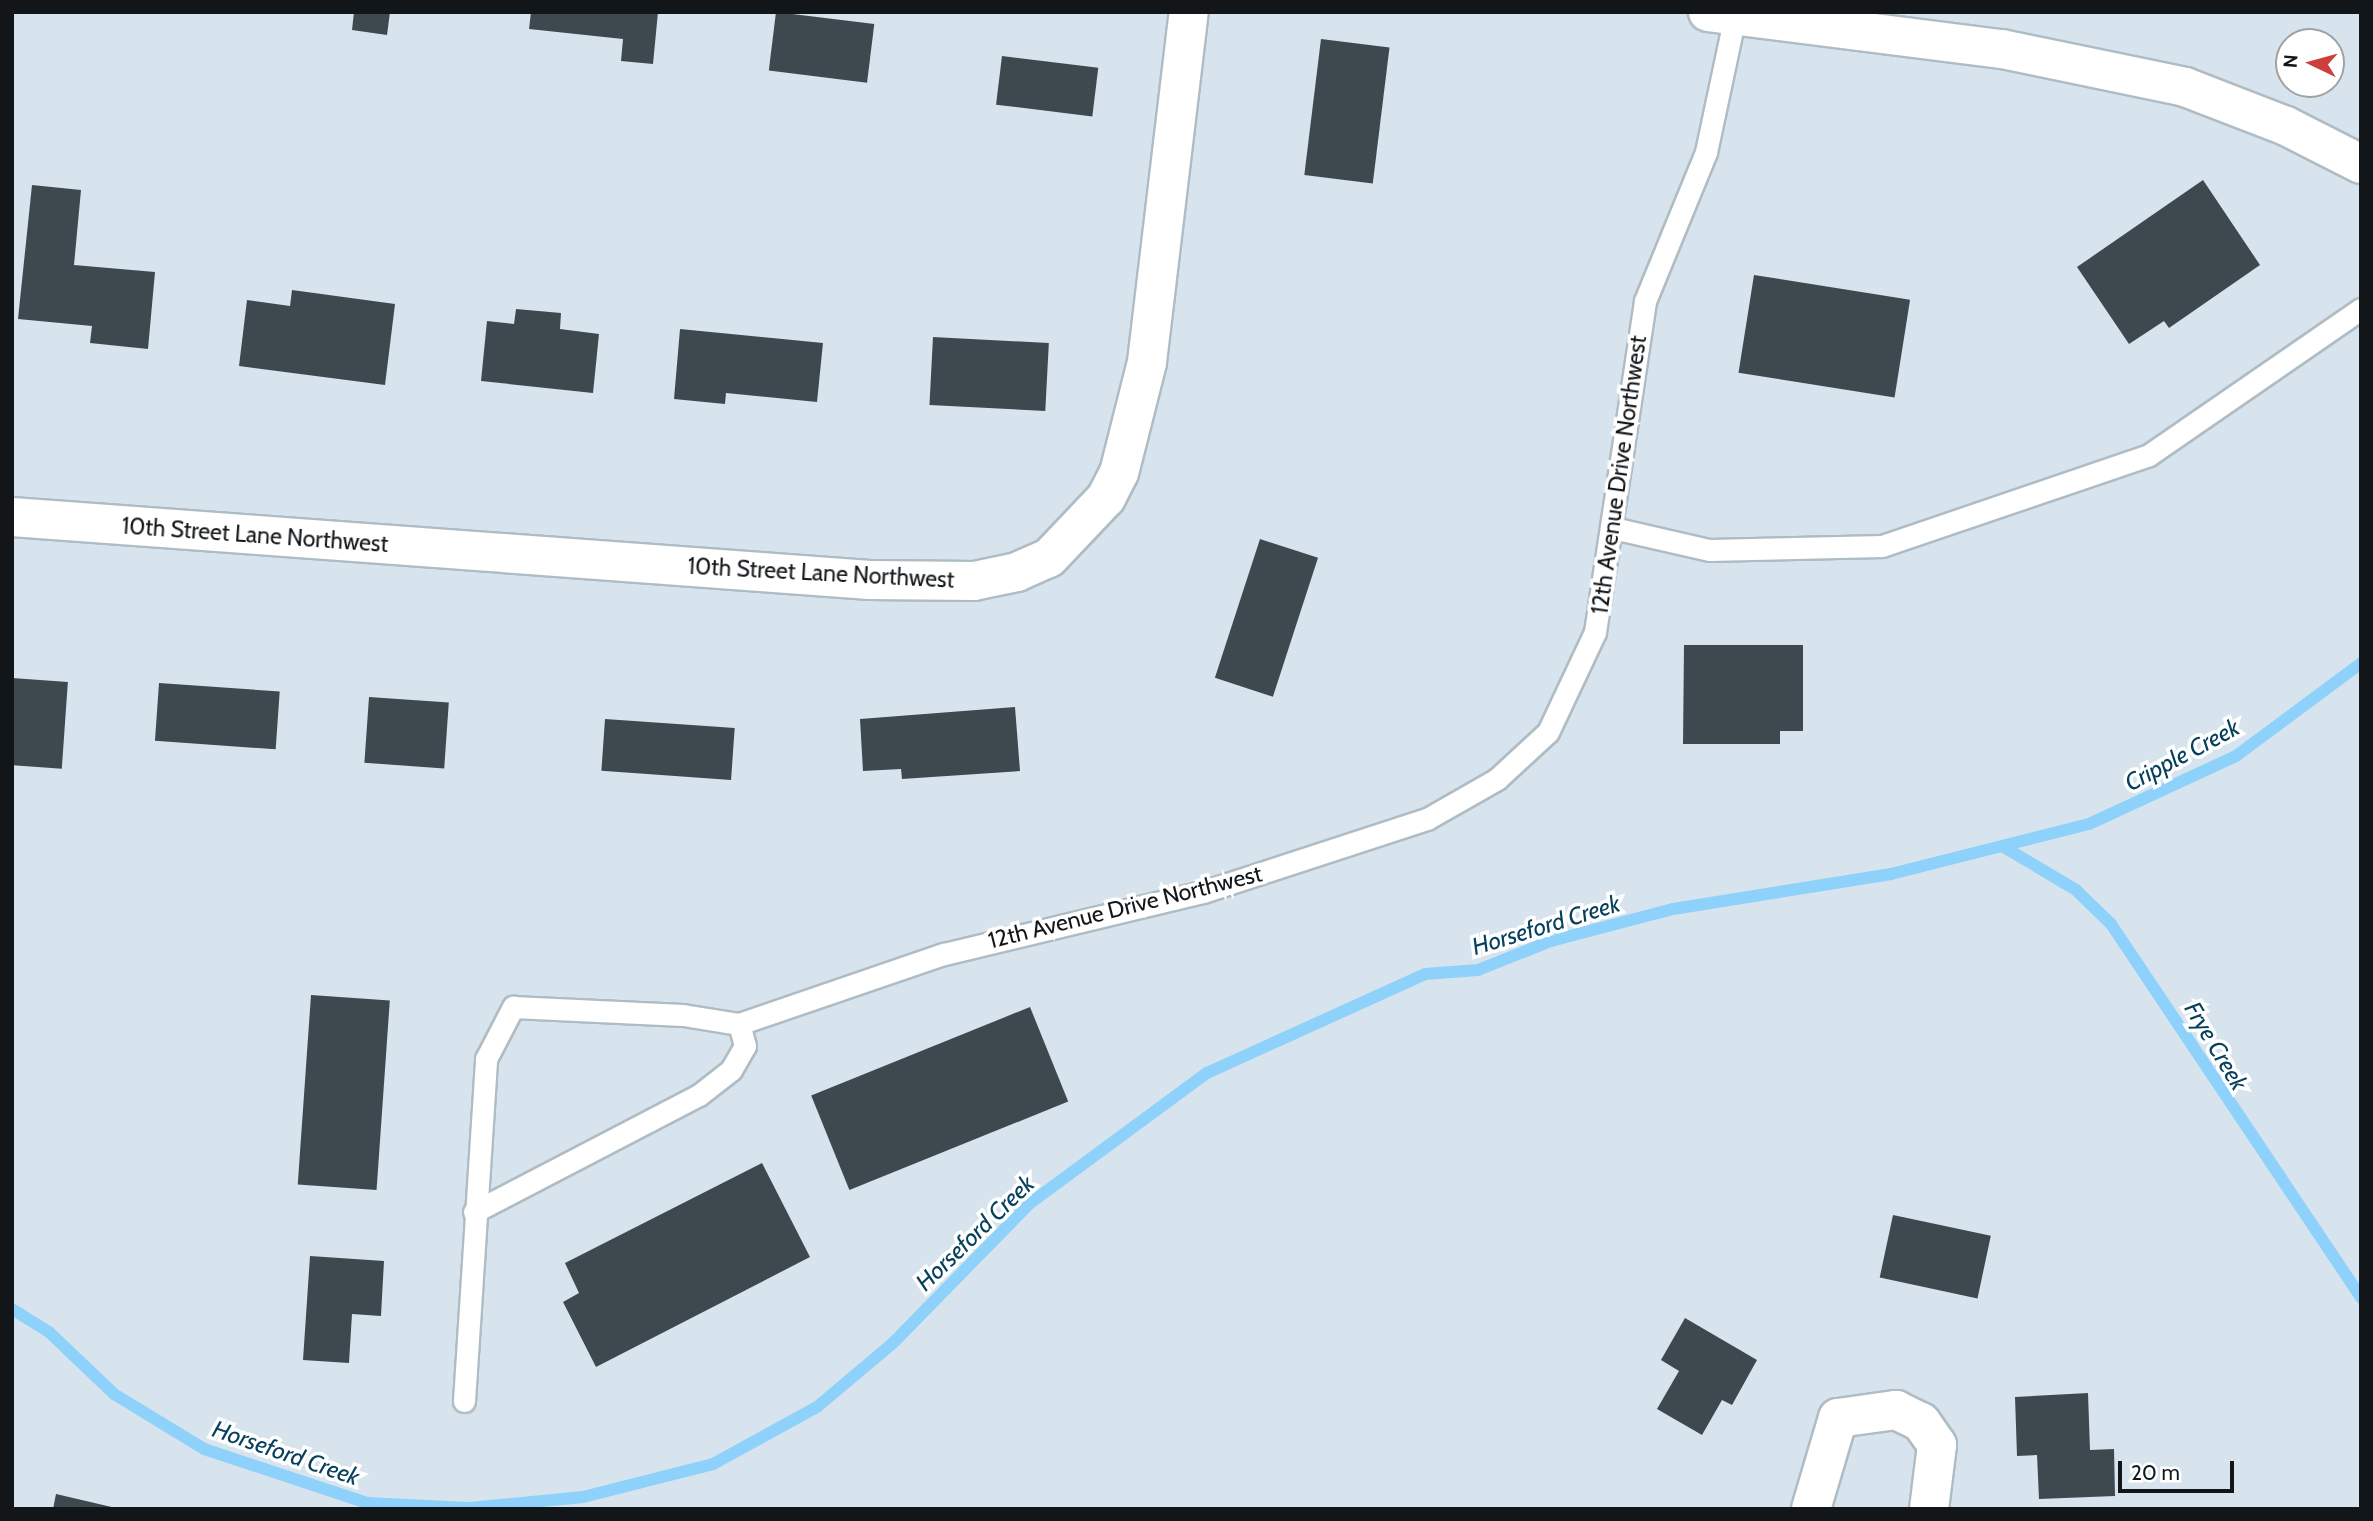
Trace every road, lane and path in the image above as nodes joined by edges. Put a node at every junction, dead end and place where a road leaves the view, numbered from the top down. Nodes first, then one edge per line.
1 (1189, 12) edge
2 (1722, 14) edge
3 (2361, 164) edge
4 (2361, 309) edge
5 (12, 517) edge
6 (1613, 528) junction
7 (739, 1024) junction
8 (474, 1212) junction
9 (464, 1401) dead end
10 (1811, 1509) edge
11 (1929, 1509) edge

1 - 5 street, 10th Street Lane Northwest
2 - 3 street
2 - 6 lane, 12th Avenue Drive Northwest
4 - 6 lane
6 - 7 lane, 12th Avenue Drive Northwest
7 - 8 lane
7 - 8 lane
8 - 9 lane
10 - 11 street

